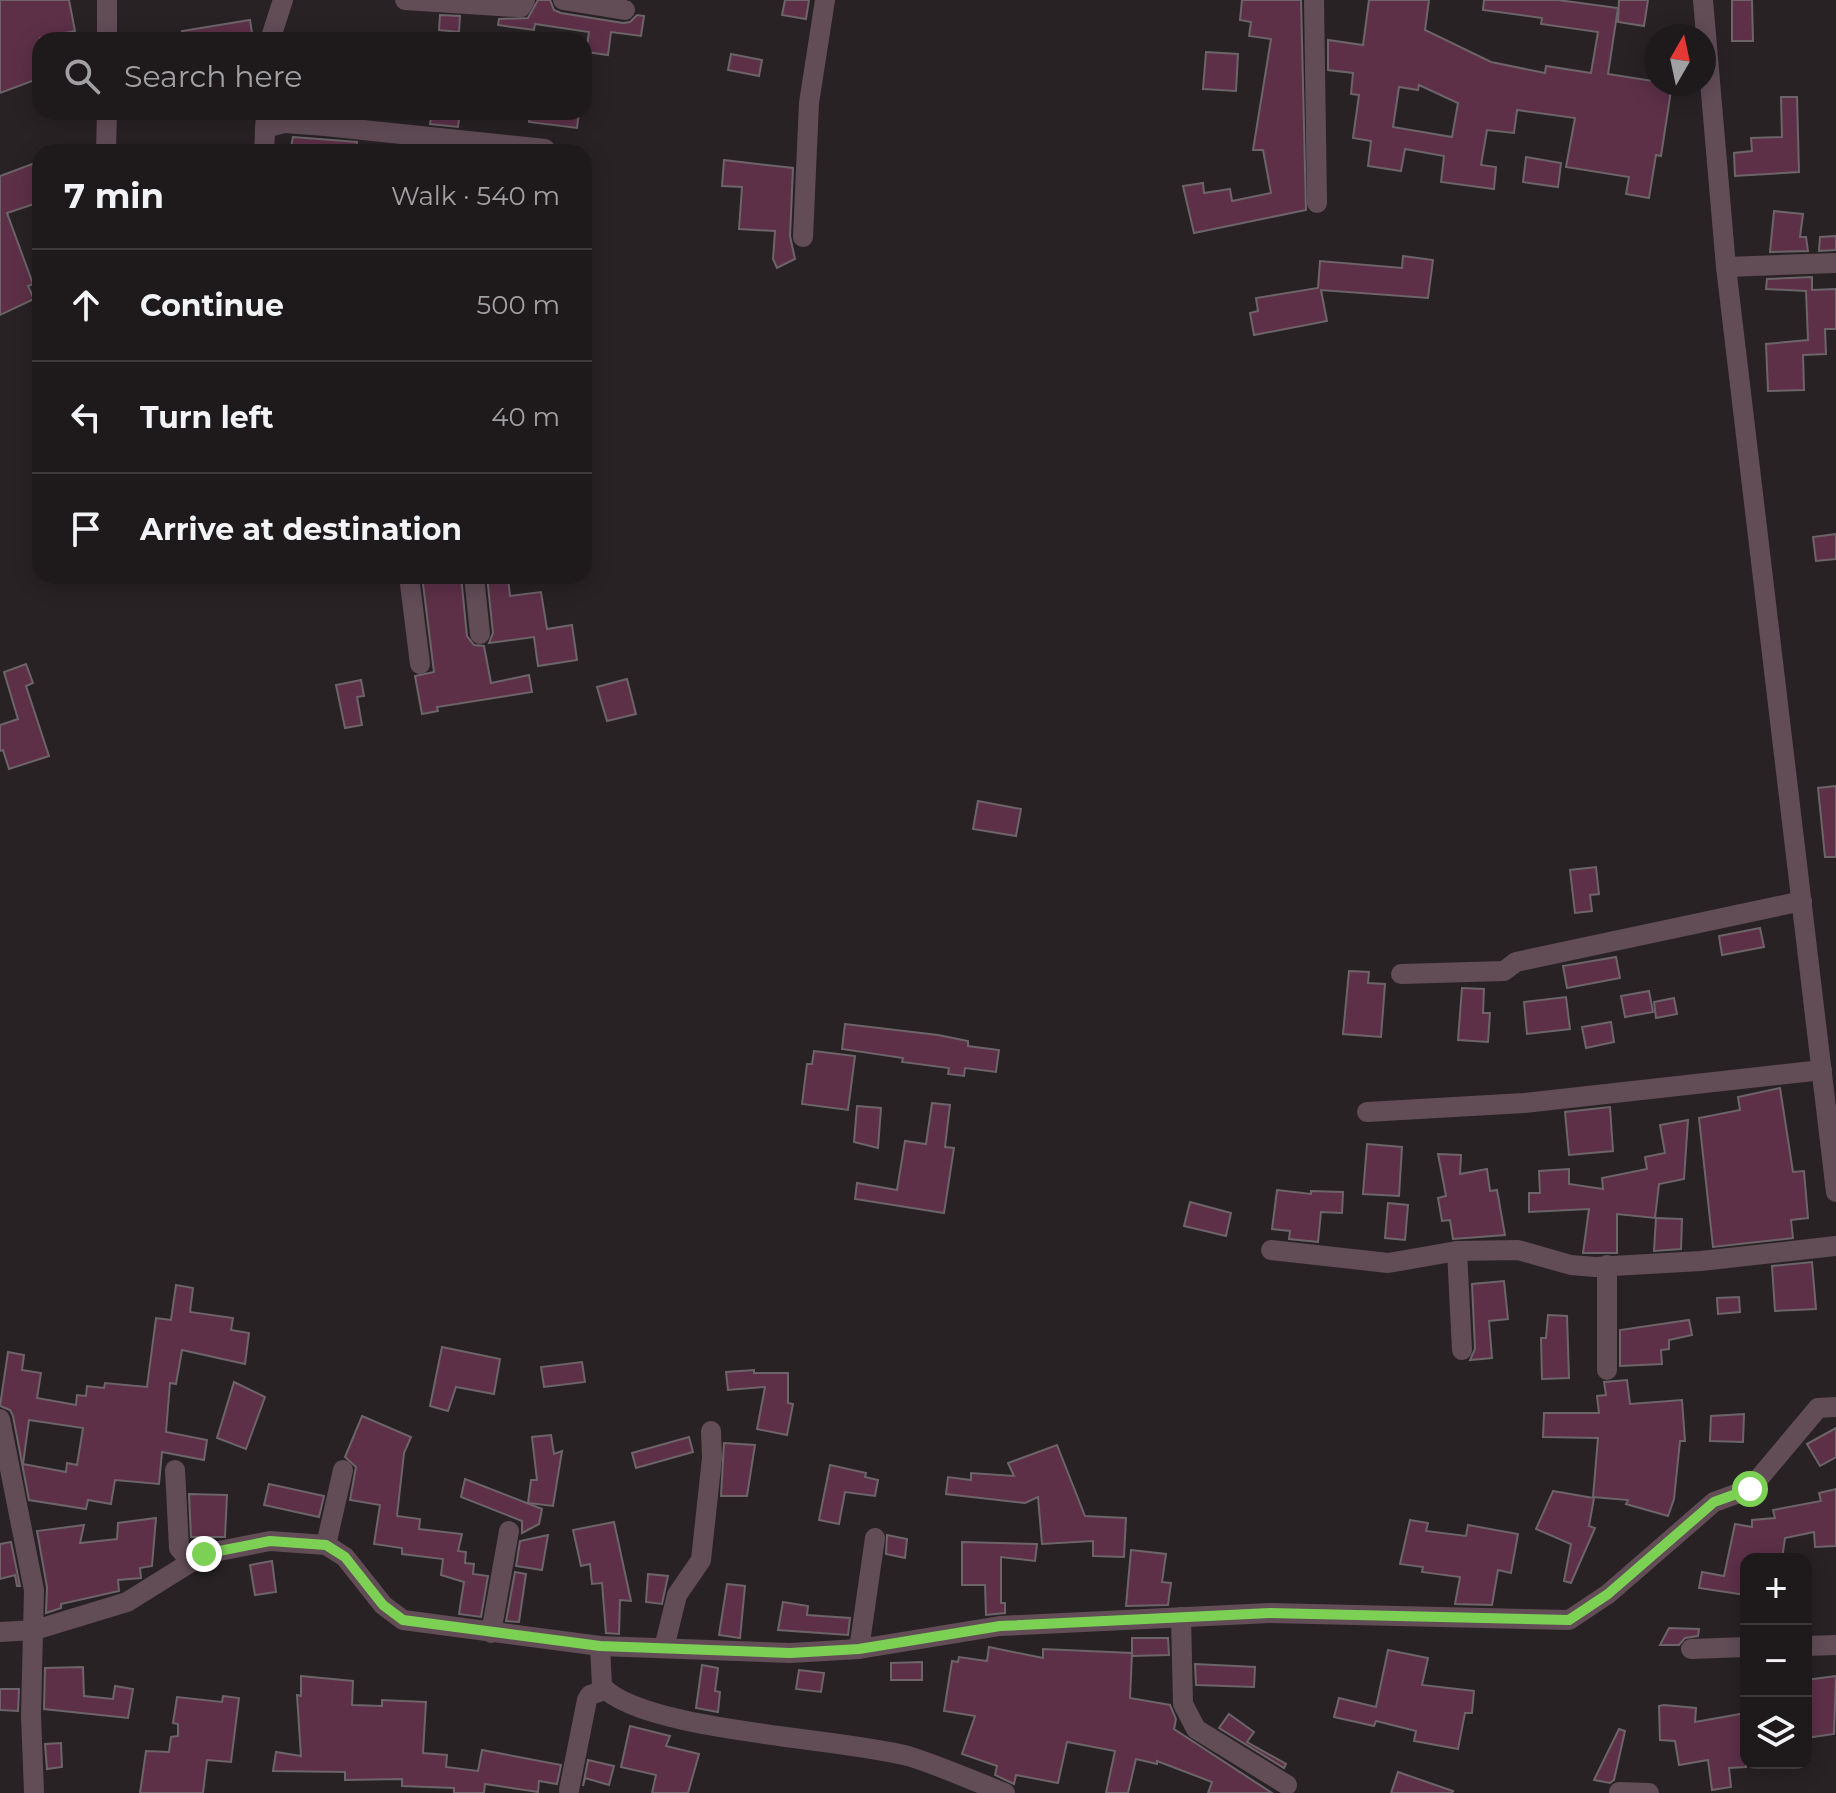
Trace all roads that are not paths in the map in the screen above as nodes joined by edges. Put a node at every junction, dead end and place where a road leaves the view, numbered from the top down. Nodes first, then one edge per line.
1 (107, 0) edge
2 (405, 0) edge
3 (525, 0) edge
4 (563, 0) edge
5 (825, 0) edge
6 (1314, 0) edge
7 (1703, 0) edge
8 (286, 1) edge
9 (625, 10) dead end
10 (107, 32) edge
11 (273, 32) edge
12 (107, 120) edge
13 (265, 120) edge
14 (106, 144) edge
15 (264, 144) edge
16 (497, 144) edge
17 (1317, 203) dead end
18 (803, 237) dead end
19 (1836, 263) edge
20 (1726, 267) junction
21 (410, 584) edge
22 (475, 584) edge
23 (480, 634) dead end
24 (420, 664) dead end
25 (1802, 901) junction
26 (1401, 974) dead end
27 (1822, 1070) junction
28 (1367, 1112) dead end
29 (1836, 1192) edge
30 (1836, 1246) edge
31 (1271, 1250) dead end
32 (1457, 1251) junction
33 (1607, 1265) junction
34 (1462, 1350) dead end
35 (1607, 1370) dead end
36 (1836, 1407) edge
37 (0, 1419) edge
38 (711, 1431) dead end
39 (175, 1470) dead end
40 (343, 1470) dead end
41 (10, 1504) edge
42 (509, 1531) dead end
43 (875, 1538) dead end
44 (326, 1545) junction
45 (191, 1562) junction
46 (1181, 1617) junction
47 (35, 1630) junction
48 (0, 1632) edge
49 (491, 1633) junction
50 (1836, 1645) edge
51 (600, 1646) junction
52 (1812, 1646) edge
53 (1740, 1647) edge
54 (664, 1648) junction
55 (859, 1649) junction
56 (1691, 1649) dead end
57 (605, 1690) junction
58 (1287, 1785) dead end
59 (569, 1790) dead end
60 (1619, 1792) edge
61 (34, 1793) edge
62 (1005, 1793) edge
63 (1649, 1793) edge

1 - 10 street
2 - 3 street
4 - 9 street
5 - 18 street
6 - 17 street
7 - 20 street
8 - 11 street
12 - 14 street
13 - 15 street
13 - 16 street
19 - 20 street
20 - 25 street
21 - 24 street
22 - 23 street
25 - 26 street
25 - 27 street
27 - 28 street
27 - 29 street
30 - 33 street
31 - 32 street
32 - 33 street
32 - 34 street
33 - 35 street
36 - 46 street
37 - 41 street
38 - 54 street
39 - 45 street
40 - 44 street
41 - 47 street
42 - 49 street
43 - 55 street
44 - 45 street
44 - 49 street
45 - 47 street
46 - 55 street
46 - 58 street
47 - 48 street
47 - 61 street
49 - 51 street
50 - 52 street
51 - 54 street
51 - 57 street
53 - 56 street
54 - 55 street
57 - 59 street
57 - 62 street
60 - 63 street

